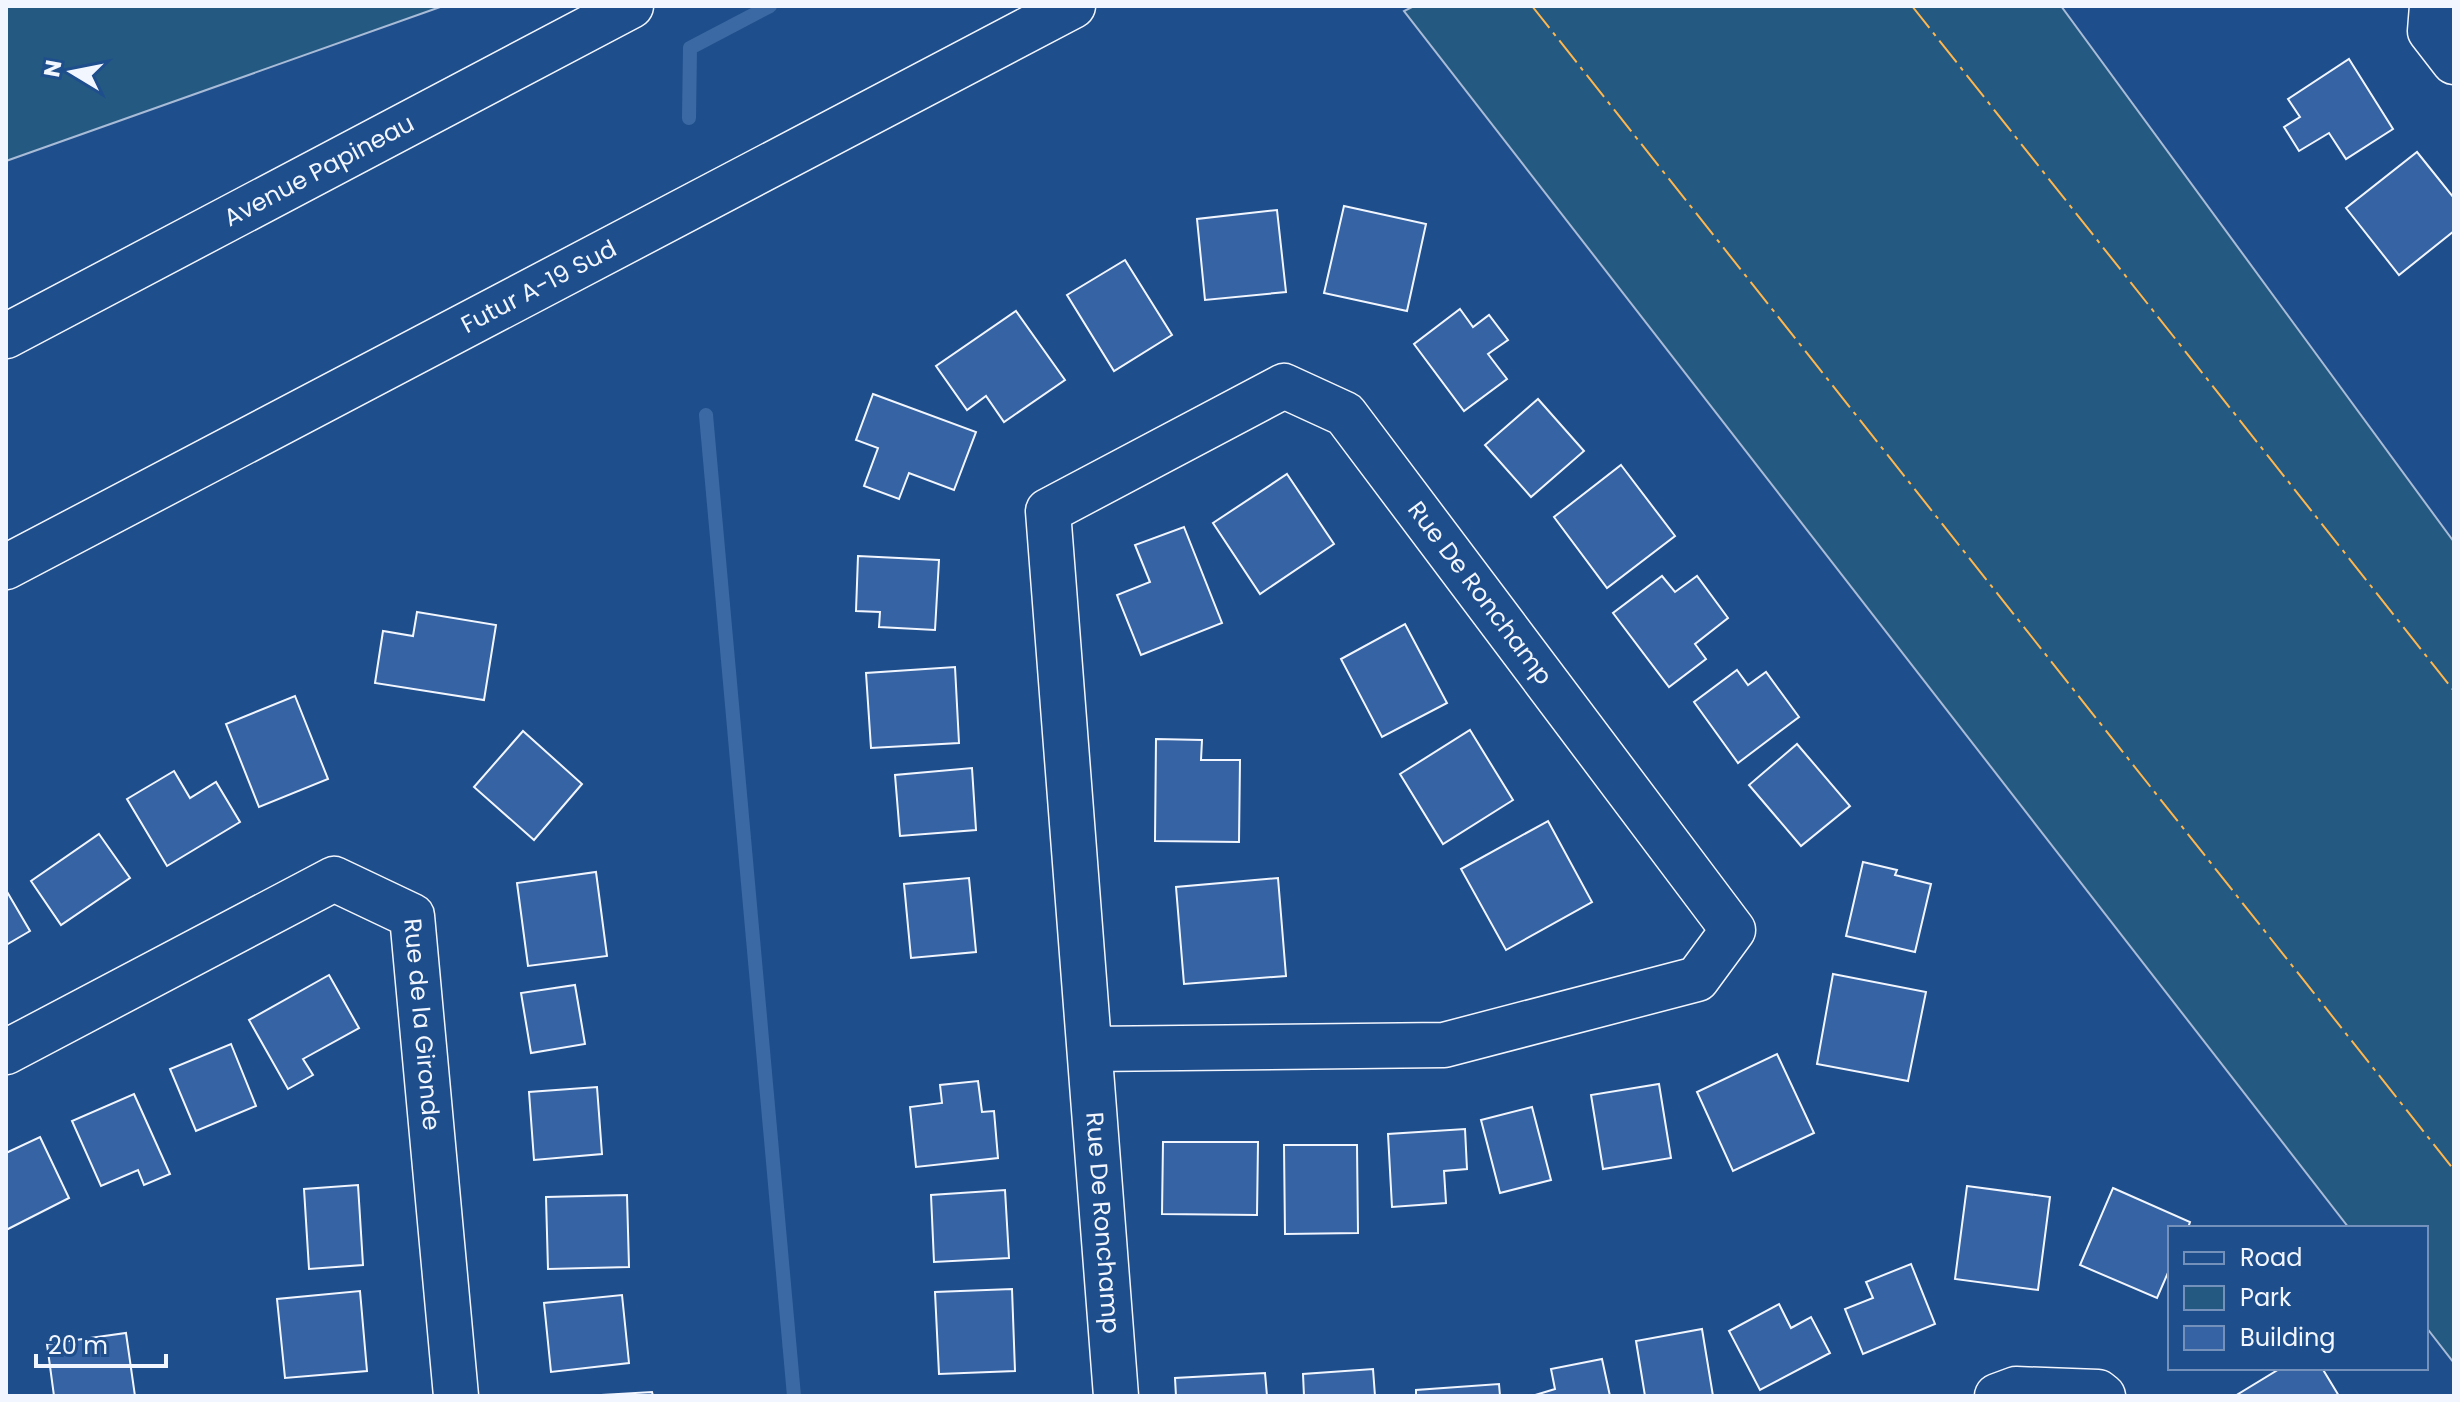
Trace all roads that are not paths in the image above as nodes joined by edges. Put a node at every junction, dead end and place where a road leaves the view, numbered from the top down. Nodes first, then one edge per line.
1 (631, 6) edge
2 (1073, 6) edge
3 (2432, 6) edge
4 (2454, 62) edge
5 (6, 336) edge
6 (6, 567) edge
7 (1090, 1049) junction
8 (6, 1052) edge
9 (456, 1396) edge
10 (1116, 1396) edge
11 (1997, 1396) edge
12 (2103, 1396) edge

1 - 5 main road, Avenue Papineau
2 - 6 main road, Futur A-19 Sud
3 - 4 main road
7 - 7 main road, Rue De Ronchamp
7 - 10 main road, Rue De Ronchamp
8 - 9 main road, Rue de la Gironde
11 - 12 main road

